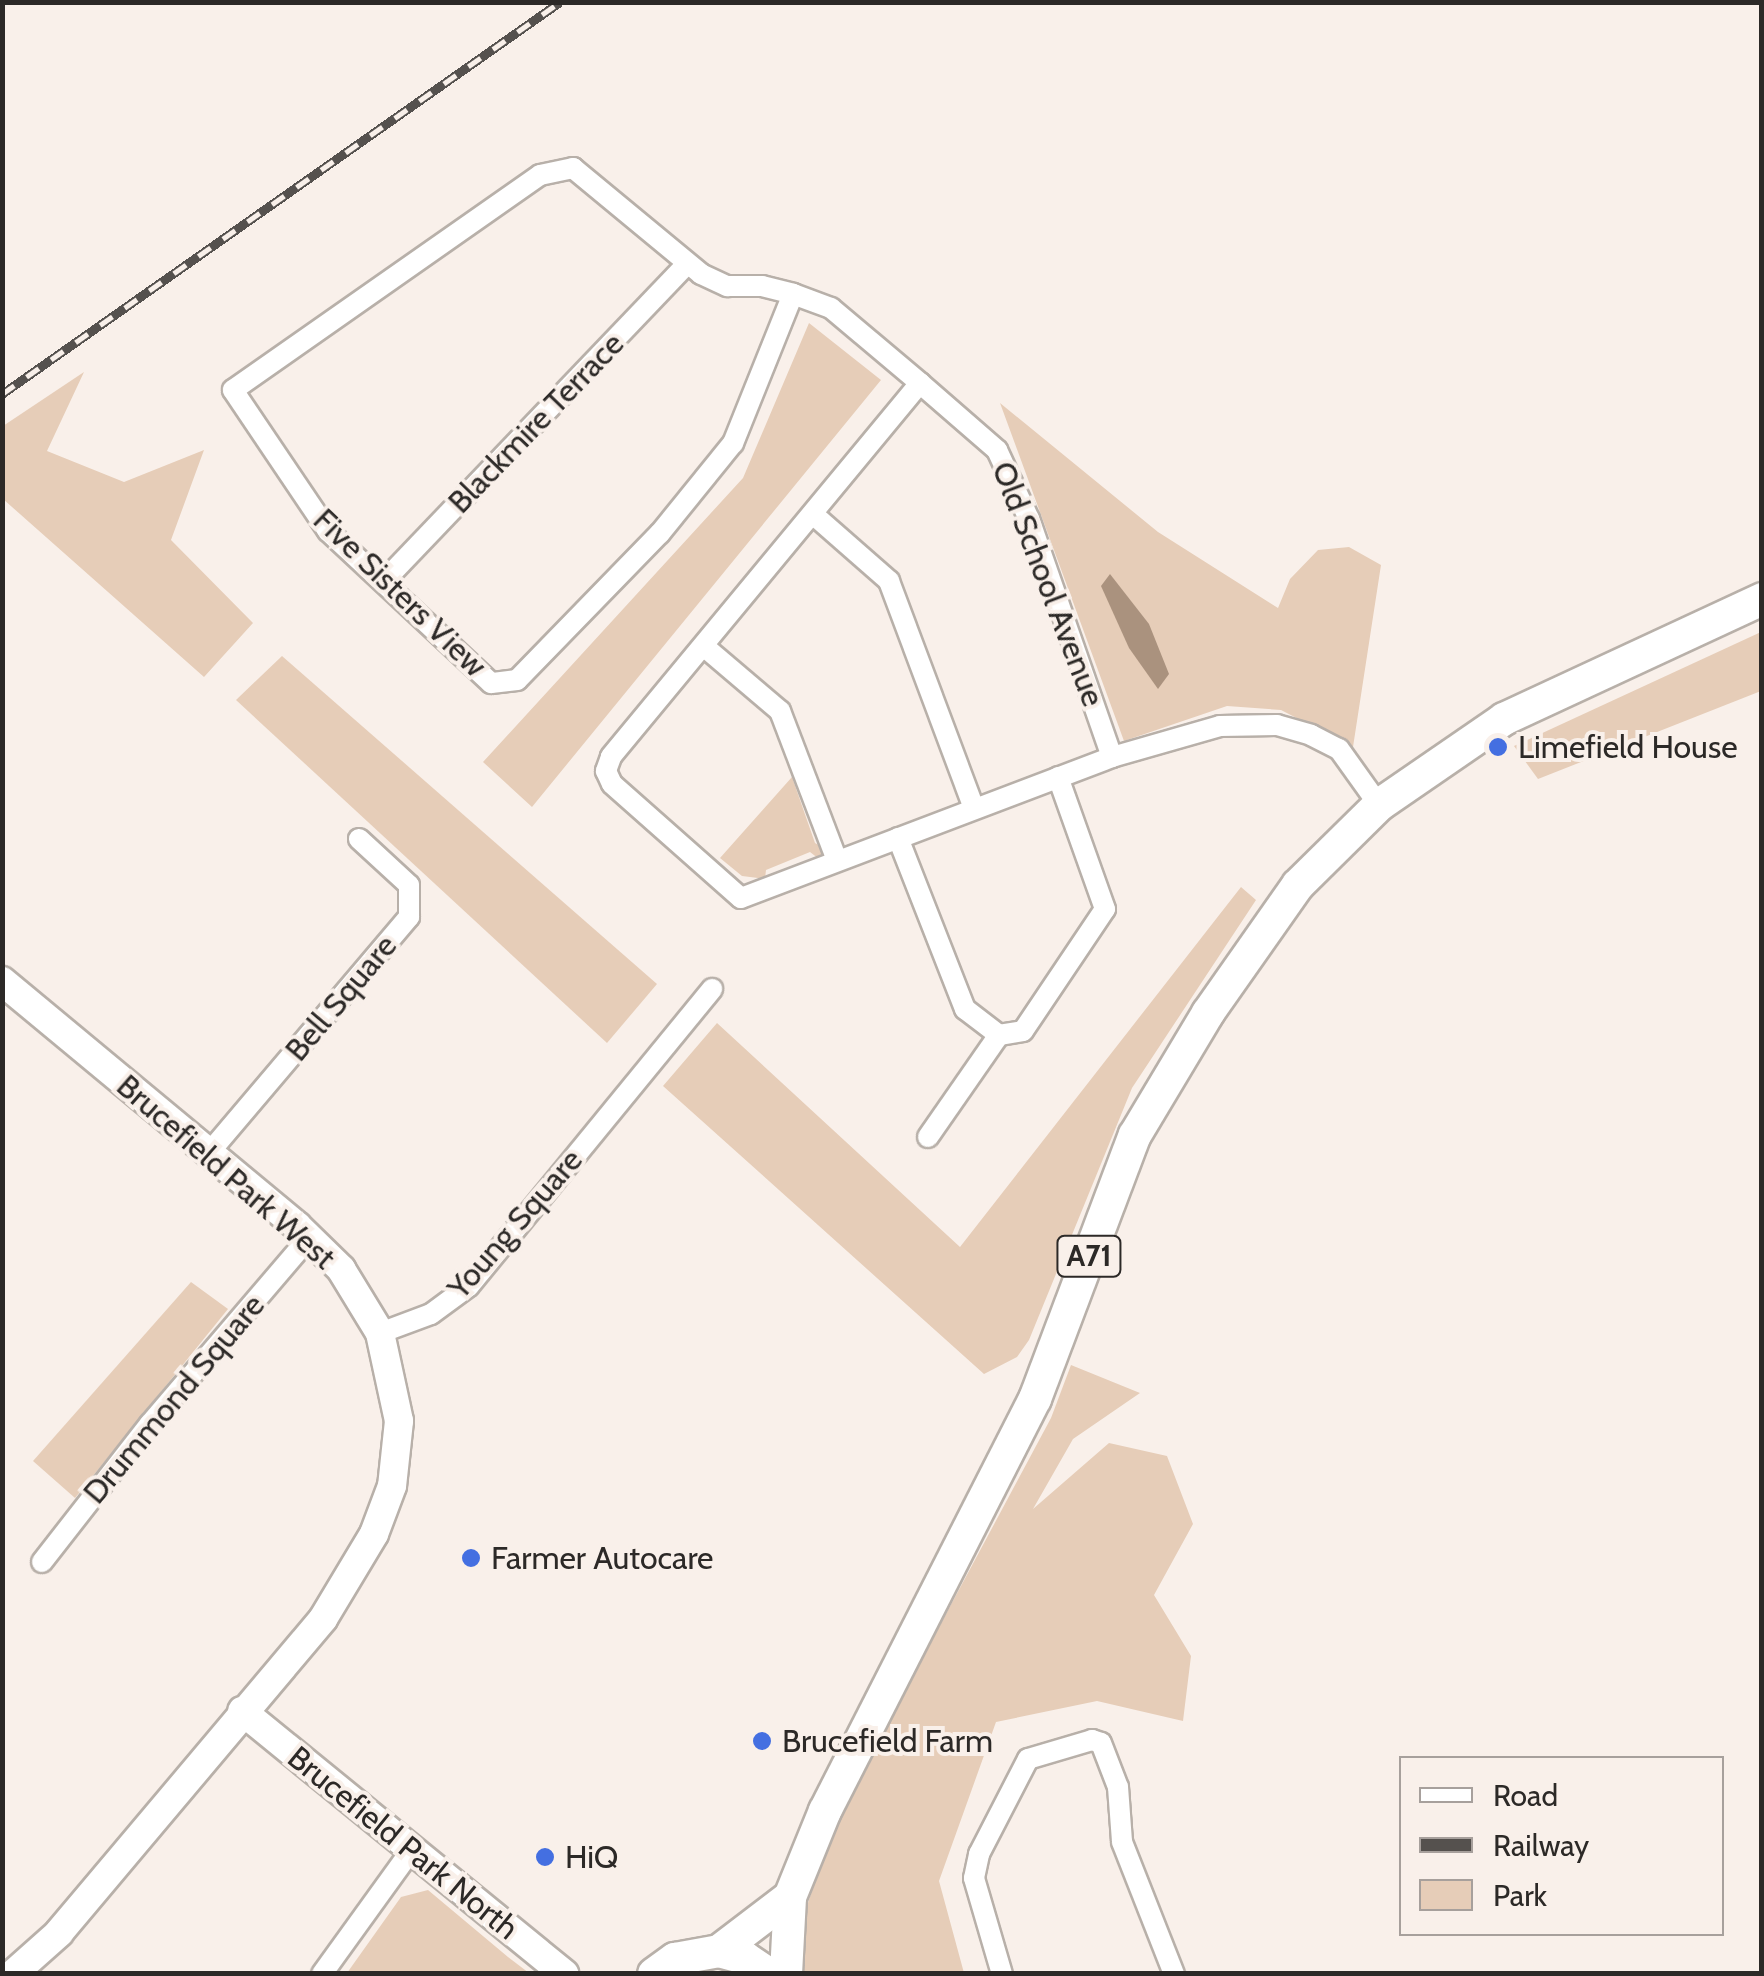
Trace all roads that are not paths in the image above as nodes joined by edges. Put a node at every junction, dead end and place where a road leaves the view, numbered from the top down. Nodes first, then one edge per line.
1 (687, 264) junction
2 (793, 294) junction
3 (831, 308) joint
4 (920, 383) junction
5 (814, 514) junction
6 (384, 581) junction
7 (1762, 599) edge
8 (706, 648) junction
9 (1112, 757) junction
10 (1058, 777) junction
11 (1379, 805) junction
12 (974, 808) junction
13 (898, 838) junction
14 (358, 839) dead end
15 (837, 860) junction
16 (5, 988) edge
17 (712, 989) dead end
18 (999, 1035) junction
19 (928, 1136) dead end
20 (208, 1154) junction
21 (309, 1238) junction
22 (380, 1333) junction
23 (42, 1562) dead end
24 (242, 1711) junction
25 (410, 1852) junction
26 (790, 1898) junction
27 (719, 1951) junction
28 (19, 1972) edge
29 (651, 1973) edge
30 (322, 1974) edge
31 (564, 1974) edge
32 (770, 1974) edge
33 (786, 1974) edge
34 (1002, 1974) edge
35 (1174, 1974) edge

1 - 2 street, Five Sisters View
1 - 6 street, Blackmire Terrace
1 - 6 street, Five Sisters View
2 - 3 street, Five Sisters View
2 - 6 street, Five Sisters View
3 - 4 street, Old School Avenue
4 - 5 street
4 - 9 street, Old School Avenue
5 - 8 street
5 - 12 street
7 - 11 main road, A71
8 - 15 street
8 - 15 street
9 - 10 street
9 - 11 street
10 - 12 street
10 - 18 street
11 - 26 main road, A71
12 - 13 street
13 - 15 street
13 - 18 street
14 - 20 street, Bell Square
16 - 20 street, Brucefield Park West
17 - 22 street, Young Square
18 - 19 street
20 - 21 street, Brucefield Park West
21 - 22 street, Brucefield Park West
21 - 23 street, Drummond Square
22 - 24 street, Brucefield Park West
24 - 25 street, Brucefield Park North
24 - 28 street, Brucefield Park West
25 - 30 street
25 - 31 street, Brucefield Park North
26 - 27 main road
26 - 33 main road, A71
27 - 29 main road
27 - 32 main road
34 - 35 street

